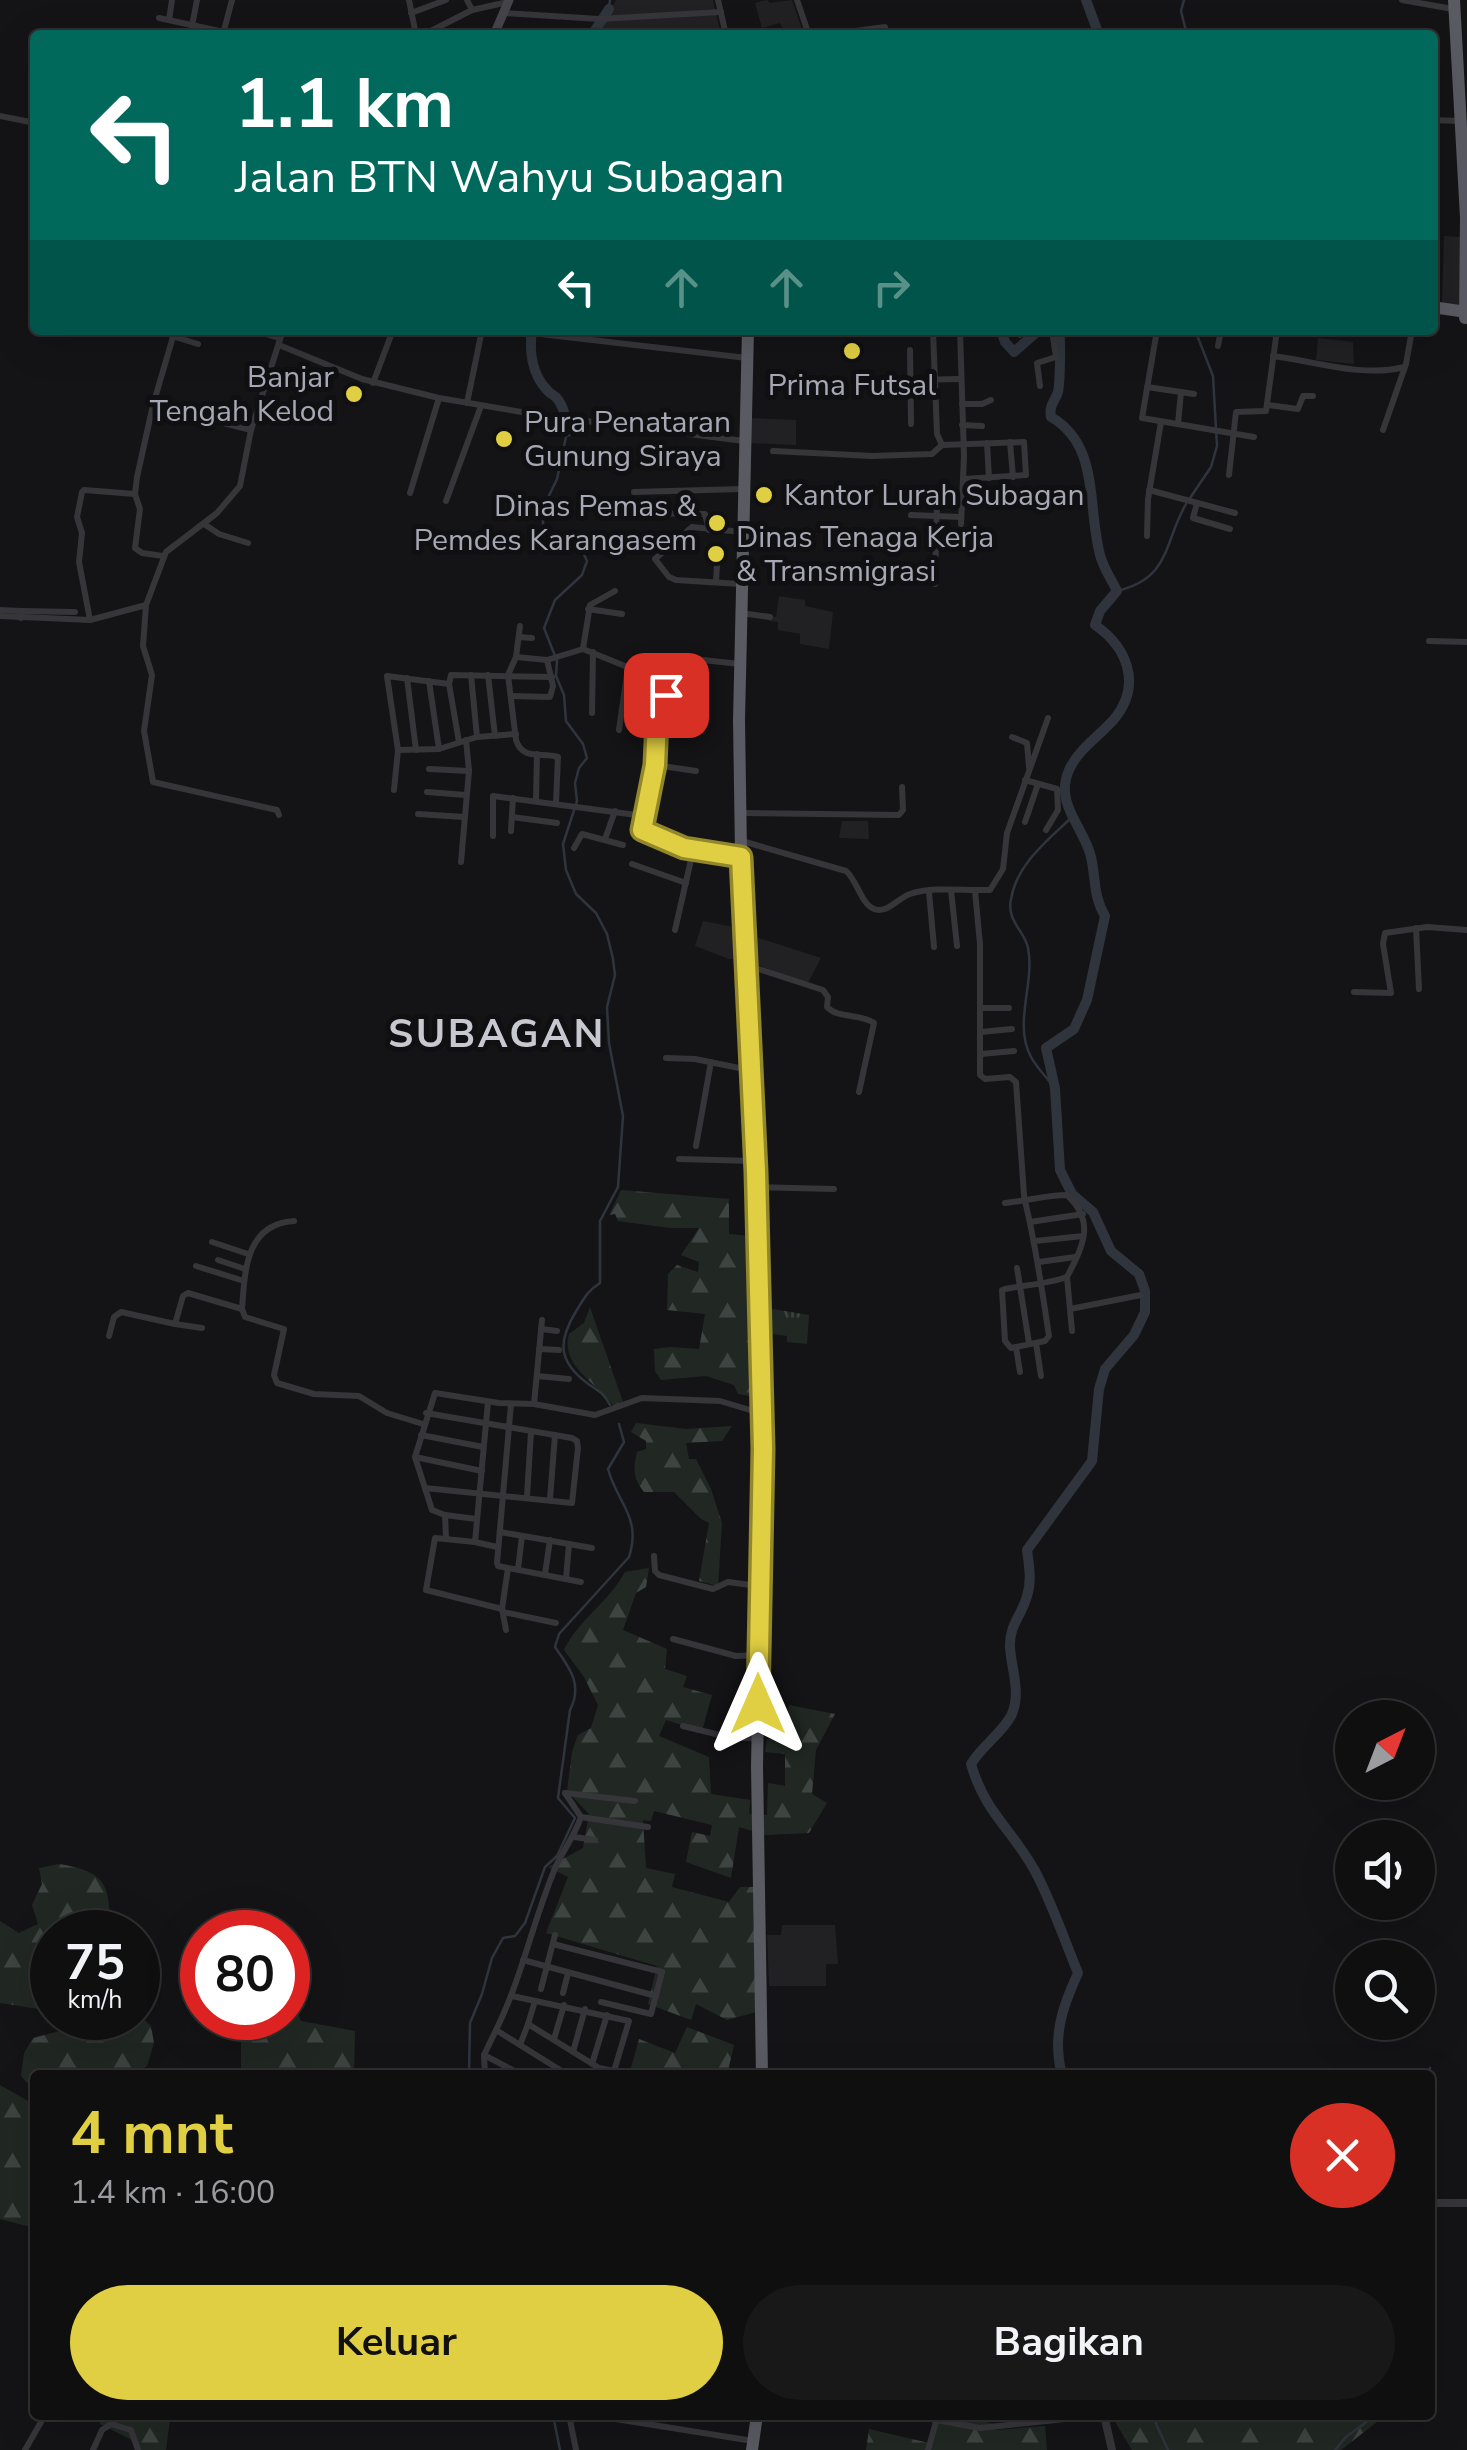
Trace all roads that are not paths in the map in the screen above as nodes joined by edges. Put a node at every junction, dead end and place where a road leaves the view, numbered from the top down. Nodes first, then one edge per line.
1 (172, 0) edge
2 (197, 0) edge
3 (232, 0) edge
4 (409, 0) edge
5 (446, 0) edge
6 (467, 0) edge
7 (718, 0) edge
8 (796, 0) edge
9 (1402, 0) edge
10 (508, 1) edge
11 (431, 2) edge
12 (1454, 5) edge
13 (472, 10) junction
14 (721, 12) junction
15 (411, 13) junction
16 (502, 13) junction
17 (159, 18) dead end
18 (169, 20) junction
19 (192, 26) junction
20 (886, 27) dead end
21 (208, 30) edge
22 (225, 30) edge
23 (415, 30) edge
24 (434, 30) edge
25 (496, 30) edge
26 (725, 30) edge
27 (806, 30) edge
28 (864, 30) edge
29 (1462, 34) edge
30 (1463, 71) edge
31 (0, 116) edge
32 (1438, 120) edge
33 (1461, 121) junction
34 (30, 122) edge
35 (1466, 220) edge
36 (1438, 311) edge
37 (1466, 315) edge
38 (173, 335) edge
39 (178, 335) edge
40 (390, 335) edge
41 (481, 335) edge
42 (538, 335) edge
43 (622, 335) edge
44 (748, 335) edge
45 (933, 335) edge
46 (960, 335) edge
47 (1053, 335) edge
48 (1156, 335) edge
49 (1219, 335) edge
50 (1276, 335) edge
51 (1411, 335) edge
52 (281, 338) edge
53 (621, 343) junction
54 (198, 344) dead end
55 (1218, 346) dead end
56 (910, 350) dead end
57 (1273, 356) junction
58 (747, 358) junction
59 (1404, 367) junction
60 (936, 379) junction
61 (960, 379) junction
62 (911, 380) junction
63 (373, 382) junction
64 (1040, 386) dead end
65 (1147, 386) junction
66 (1182, 392) junction
67 (1194, 394) dead end
68 (1313, 396) dead end
69 (439, 398) junction
70 (991, 400) dead end
71 (467, 403) junction
72 (962, 404) junction
73 (153, 406) junction
74 (481, 406) junction
75 (1266, 409) junction
76 (1161, 422) junction
77 (911, 424) dead end
78 (1178, 424) junction
79 (962, 426) junction
80 (982, 426) dead end
81 (251, 430) junction
82 (1384, 430) dead end
83 (1234, 435) junction
84 (1254, 437) dead end
85 (744, 440) junction
86 (1010, 442) junction
87 (987, 443) junction
88 (942, 445) junction
89 (964, 445) junction
90 (773, 451) dead end
91 (1229, 475) dead end
92 (1013, 476) junction
93 (990, 478) junction
94 (963, 480) junction
95 (743, 489) junction
96 (1150, 490) junction
97 (634, 492) dead end
98 (410, 493) dead end
99 (135, 494) junction
100 (937, 500) dead end
101 (446, 501) dead end
102 (1197, 503) junction
103 (624, 514) dead end
104 (1234, 514) dead end
105 (911, 516) dead end
106 (938, 518) junction
107 (204, 524) junction
108 (1230, 529) dead end
109 (708, 530) junction
110 (742, 532) junction
111 (1147, 536) dead end
112 (248, 543) dead end
113 (163, 556) junction
114 (717, 565) dead end
115 (716, 581) junction
116 (740, 584) junction
117 (935, 584) dead end
118 (615, 591) dead end
119 (146, 605) junction
120 (588, 609) junction
121 (75, 612) dead end
122 (740, 612) junction
123 (0, 613) edge
124 (21, 614) junction
125 (622, 614) dead end
126 (770, 617) dead end
127 (90, 620) junction
128 (520, 626) dead end
129 (519, 636) junction
130 (532, 638) dead end
131 (1429, 641) dead end
132 (1467, 642) edge
133 (583, 648) junction
134 (593, 652) junction
135 (516, 657) junction
136 (548, 659) junction
137 (740, 664) junction
138 (628, 667) junction
139 (674, 672) junction
140 (472, 675) junction
141 (488, 675) junction
142 (508, 675) junction
143 (552, 677) junction
144 (407, 678) junction
145 (429, 682) junction
146 (450, 684) junction
147 (511, 696) junction
148 (592, 713) dead end
149 (656, 716) junction
150 (682, 718) dead end
151 (1048, 718) dead end
152 (619, 730) dead end
153 (516, 734) junction
154 (495, 736) junction
155 (477, 737) junction
156 (1012, 737) dead end
157 (462, 741) junction
158 (439, 749) junction
159 (398, 750) junction
160 (416, 750) junction
161 (537, 754) junction
162 (655, 765) junction
163 (1030, 768) junction
164 (429, 769) dead end
165 (469, 771) junction
166 (696, 772) dead end
167 (1025, 780) junction
168 (1038, 784) junction
169 (902, 788) dead end
170 (394, 790) dead end
171 (428, 792) dead end
172 (466, 795) junction
173 (513, 798) junction
174 (536, 800) junction
175 (556, 802) junction
176 (614, 811) junction
177 (741, 813) junction
178 (418, 814) dead end
179 (279, 815) dead end
180 (644, 816) junction
181 (464, 817) junction
182 (512, 817) junction
183 (557, 822) dead end
184 (1025, 822) dead end
185 (1046, 830) dead end
186 (511, 831) dead end
187 (492, 836) dead end
188 (605, 840) junction
189 (742, 841) junction
190 (623, 844) dead end
191 (574, 848) dead end
192 (694, 851) junction
193 (741, 857) junction
194 (461, 862) dead end
195 (632, 864) dead end
196 (686, 884) junction
197 (952, 890) junction
198 (975, 890) junction
199 (929, 892) junction
200 (1416, 928) junction
201 (675, 930) dead end
202 (1467, 930) edge
203 (957, 946) dead end
204 (934, 947) dead end
205 (745, 965) junction
206 (1419, 989) dead end
207 (1354, 992) dead end
208 (980, 1008) junction
209 (1009, 1008) dead end
210 (1012, 1029) dead end
211 (981, 1032) junction
212 (1014, 1051) dead end
213 (981, 1054) junction
214 (666, 1058) dead end
215 (712, 1062) junction
216 (750, 1070) junction
217 (859, 1092) dead end
218 (696, 1146) dead end
219 (679, 1160) dead end
220 (755, 1161) junction
221 (755, 1186) junction
222 (834, 1189) dead end
223 (1025, 1201) junction
224 (1005, 1203) dead end
225 (1084, 1214) junction
226 (294, 1221) dead end
227 (1030, 1222) junction
228 (1083, 1236) junction
229 (1035, 1241) junction
230 (212, 1242) dead end
231 (248, 1254) junction
232 (1076, 1257) junction
233 (218, 1260) dead end
234 (1039, 1262) junction
235 (196, 1266) dead end
236 (1017, 1268) dead end
237 (245, 1270) junction
238 (1067, 1278) junction
239 (244, 1281) junction
240 (1041, 1282) junction
241 (1020, 1286) junction
242 (1141, 1295) dead end
243 (1070, 1309) junction
244 (242, 1310) junction
245 (175, 1324) junction
246 (202, 1328) dead end
247 (557, 1331) dead end
248 (1072, 1331) dead end
249 (109, 1336) dead end
250 (1032, 1343) junction
251 (1016, 1347) junction
252 (540, 1349) junction
253 (558, 1350) dead end
254 (1020, 1372) dead end
255 (537, 1376) junction
256 (1041, 1376) dead end
257 (569, 1378) dead end
258 (488, 1402) junction
259 (511, 1404) junction
260 (534, 1404) junction
261 (426, 1413) junction
262 (761, 1413) junction
263 (423, 1424) junction
264 (485, 1424) junction
265 (509, 1428) junction
266 (531, 1432) junction
267 (421, 1435) junction
268 (555, 1435) junction
269 (483, 1447) junction
270 (414, 1457) junction
271 (482, 1471) junction
272 (424, 1488) junction
273 (479, 1494) junction
274 (504, 1496) junction
275 (527, 1496) junction
276 (550, 1500) junction
277 (445, 1515) junction
278 (476, 1519) junction
279 (500, 1532) junction
280 (522, 1536) junction
281 (446, 1538) junction
282 (550, 1540) junction
283 (475, 1542) junction
284 (569, 1544) junction
285 (498, 1547) junction
286 (592, 1548) dead end
287 (654, 1556) dead end
288 (508, 1568) junction
289 (518, 1569) junction
290 (546, 1574) junction
291 (566, 1578) junction
292 (582, 1582) dead end
293 (758, 1586) junction
294 (502, 1611) junction
295 (556, 1623) dead end
296 (506, 1630) dead end
297 (673, 1638) dead end
298 (758, 1655) junction
299 (683, 1726) dead end
300 (758, 1738) junction
301 (634, 1801) dead end
302 (582, 1817) junction
303 (648, 1826) dead end
304 (574, 1837) junction
305 (595, 1840) dead end
306 (555, 1934) dead end
307 (553, 1944) junction
308 (524, 1960) junction
309 (547, 1966) junction
310 (568, 1972) junction
311 (542, 1989) dead end
312 (563, 1993) dead end
313 (512, 1996) junction
314 (656, 1996) junction
315 (535, 2001) junction
316 (601, 2002) dead end
317 (564, 2005) junction
318 (585, 2010) junction
319 (607, 2015) junction
320 (528, 2024) junction
321 (496, 2030) junction
322 (554, 2040) junction
323 (520, 2045) junction
324 (573, 2052) junction
325 (484, 2055) junction
326 (596, 2069) edge
327 (485, 2070) edge
328 (512, 2070) edge
329 (560, 2070) edge
330 (615, 2070) edge
331 (762, 2070) edge
332 (1467, 2203) edge
333 (1435, 2204) edge
334 (43, 2420) edge
335 (570, 2420) edge
336 (615, 2420) edge
337 (756, 2420) edge
338 (928, 2420) edge
339 (1056, 2420) edge
340 (1104, 2420) edge
341 (936, 2422) junction
342 (753, 2446) edge
343 (25, 2450) edge
344 (93, 2450) edge
345 (138, 2450) edge
346 (576, 2450) edge
347 (928, 2450) edge
348 (1112, 2450) edge

1 - 18 street
2 - 19 street
3 - 22 street
4 - 15 street
5 - 11 street
6 - 13 street
7 - 14 street
8 - 27 street
9 - 12 street
10 - 13 street
10 - 16 main road
11 - 15 street
12 - 29 highway
13 - 24 street
14 - 16 street
14 - 26 street
15 - 23 street
16 - 25 main road
17 - 18 street
18 - 19 street
19 - 21 street
20 - 28 street
29 - 30 highway
30 - 33 highway
31 - 34 street
32 - 33 street
33 - 35 highway
35 - 37 highway
36 - 37 highway
38 - 73 street
39 - 54 street
40 - 63 street
41 - 71 street
42 - 53 street
43 - 53 street
44 - 58 highway
45 - 60 street
46 - 61 street
47 - 64 street
48 - 65 street
49 - 55 street
50 - 57 street
51 - 59 street
52 - 63 street
52 - 81 street
53 - 58 street
56 - 62 street
57 - 59 street
57 - 75 street
58 - 85 highway
59 - 82 street
60 - 61 street
60 - 62 street
60 - 88 street
61 - 72 street
62 - 77 street
63 - 69 street
65 - 66 street
65 - 76 street
66 - 67 street
66 - 78 street
68 - 75 street
69 - 71 street
69 - 98 street
70 - 72 street
71 - 74 street
72 - 79 street
73 - 81 street
73 - 99 street
74 - 85 street
74 - 101 street
75 - 83 street
76 - 78 street
76 - 96 street
78 - 83 street
79 - 80 street
79 - 89 street
81 - 107 street
83 - 84 street
83 - 91 street
85 - 95 highway
86 - 87 street
86 - 92 street
86 - 92 street
87 - 89 street
87 - 93 street
88 - 89 street
88 - 90 street
89 - 94 street
92 - 93 street
93 - 94 street
94 - 106 street
95 - 97 street
95 - 110 highway
96 - 102 street
96 - 111 street
99 - 113 street
99 - 127 street
100 - 106 street
102 - 104 street
102 - 108 street
103 - 109 street
105 - 106 street
106 - 117 street
107 - 112 street
107 - 113 street
109 - 110 street
109 - 115 street
110 - 116 highway
113 - 119 street
114 - 115 street
115 - 116 street
116 - 122 highway
118 - 120 street
119 - 127 street
119 - 179 street
120 - 125 street
120 - 133 street
121 - 124 street
122 - 126 street
122 - 137 highway
123 - 124 street
124 - 127 street
128 - 129 street
129 - 130 street
129 - 135 street
131 - 132 street
133 - 134 street
133 - 136 street
134 - 138 street
134 - 148 street
135 - 136 street
135 - 142 street
136 - 143 street
137 - 139 street
137 - 177 highway
138 - 139 street
138 - 152 street
139 - 149 street
140 - 141 street
140 - 146 street
140 - 155 street
141 - 142 street
141 - 154 street
142 - 143 street
142 - 147 street
143 - 147 street
144 - 145 street
144 - 159 street
144 - 160 street
145 - 146 street
145 - 158 street
146 - 157 street
147 - 153 street
149 - 150 street
149 - 162 street
151 - 163 street
153 - 154 street
153 - 161 street
154 - 155 street
155 - 157 street
156 - 163 street
157 - 158 street
157 - 165 street
158 - 160 street
159 - 160 street
159 - 170 street
161 - 174 street
161 - 175 street
162 - 166 street
162 - 180 street
163 - 167 street
164 - 165 street
165 - 172 street
167 - 168 street
167 - 198 street
168 - 184 street
168 - 185 street
169 - 177 street
171 - 172 street
172 - 181 street
173 - 174 street
173 - 182 street
173 - 187 street
174 - 175 street
175 - 176 street
176 - 180 street
176 - 188 street
177 - 189 highway
178 - 181 street
180 - 192 street
181 - 194 street
182 - 183 street
182 - 186 street
188 - 190 street
188 - 191 street
189 - 193 highway
189 - 199 street
192 - 193 street
192 - 196 street
193 - 205 highway
195 - 196 street
196 - 201 street
197 - 198 street
197 - 199 street
197 - 203 street
198 - 208 street
199 - 204 street
200 - 202 street
200 - 206 street
200 - 207 street
205 - 216 highway
205 - 217 street
208 - 209 street
208 - 211 street
210 - 211 street
211 - 213 street
212 - 213 street
213 - 223 street
214 - 215 street
215 - 216 street
215 - 218 street
216 - 220 highway
219 - 220 street
220 - 221 highway
221 - 222 street
221 - 262 highway
223 - 224 street
223 - 225 street
223 - 227 street
225 - 227 street
225 - 228 street
226 - 231 street
227 - 229 street
228 - 229 street
228 - 232 street
229 - 234 street
230 - 231 street
231 - 237 street
232 - 234 street
232 - 238 street
233 - 237 street
234 - 240 street
235 - 239 street
236 - 241 street
237 - 239 street
238 - 240 street
238 - 243 street
239 - 244 street
240 - 241 street
240 - 250 street
241 - 250 street
241 - 251 street
242 - 243 street
243 - 248 street
244 - 245 street
244 - 263 street
245 - 246 street
245 - 249 street
247 - 252 street
250 - 251 street
250 - 256 street
251 - 254 street
252 - 253 street
252 - 255 street
255 - 257 street
255 - 260 street
258 - 259 street
258 - 261 street
258 - 264 street
259 - 260 street
259 - 265 street
260 - 262 street
261 - 263 street
261 - 264 street
262 - 293 highway
263 - 267 street
264 - 265 street
264 - 269 street
265 - 266 street
265 - 274 street
266 - 268 street
266 - 275 street
267 - 269 street
267 - 270 street
268 - 276 street
268 - 276 street
269 - 271 street
270 - 271 street
270 - 272 street
271 - 273 street
272 - 273 street
272 - 277 street
273 - 274 street
273 - 278 street
274 - 275 street
274 - 279 street
275 - 276 street
277 - 278 street
277 - 281 street
278 - 283 street
279 - 280 street
279 - 285 street
280 - 282 street
280 - 289 street
281 - 283 street
281 - 294 street
282 - 284 street
282 - 290 street
283 - 285 street
284 - 286 street
284 - 291 street
285 - 288 street
287 - 293 street
288 - 289 street
288 - 294 street
289 - 290 street
290 - 291 street
291 - 292 street
293 - 298 highway
294 - 295 street
294 - 296 street
297 - 298 street
298 - 300 highway
299 - 300 street
300 - 331 highway
301 - 302 street
302 - 303 street
302 - 304 street
304 - 305 street
304 - 308 street
306 - 307 street
307 - 309 street
307 - 314 street
308 - 309 street
308 - 313 street
309 - 310 street
309 - 311 street
310 - 312 street
310 - 314 street
313 - 315 street
313 - 321 street
314 - 316 street
315 - 317 street
315 - 320 street
317 - 318 street
317 - 322 street
318 - 319 street
318 - 324 street
319 - 326 street
319 - 330 street
320 - 322 street
320 - 323 street
321 - 323 street
321 - 325 street
322 - 324 street
323 - 329 street
324 - 326 street
325 - 327 street
325 - 328 street
332 - 333 street
334 - 343 street
335 - 346 street
336 - 342 street
337 - 342 highway
338 - 341 street
339 - 341 street
340 - 348 street
341 - 347 street
344 - 345 street

